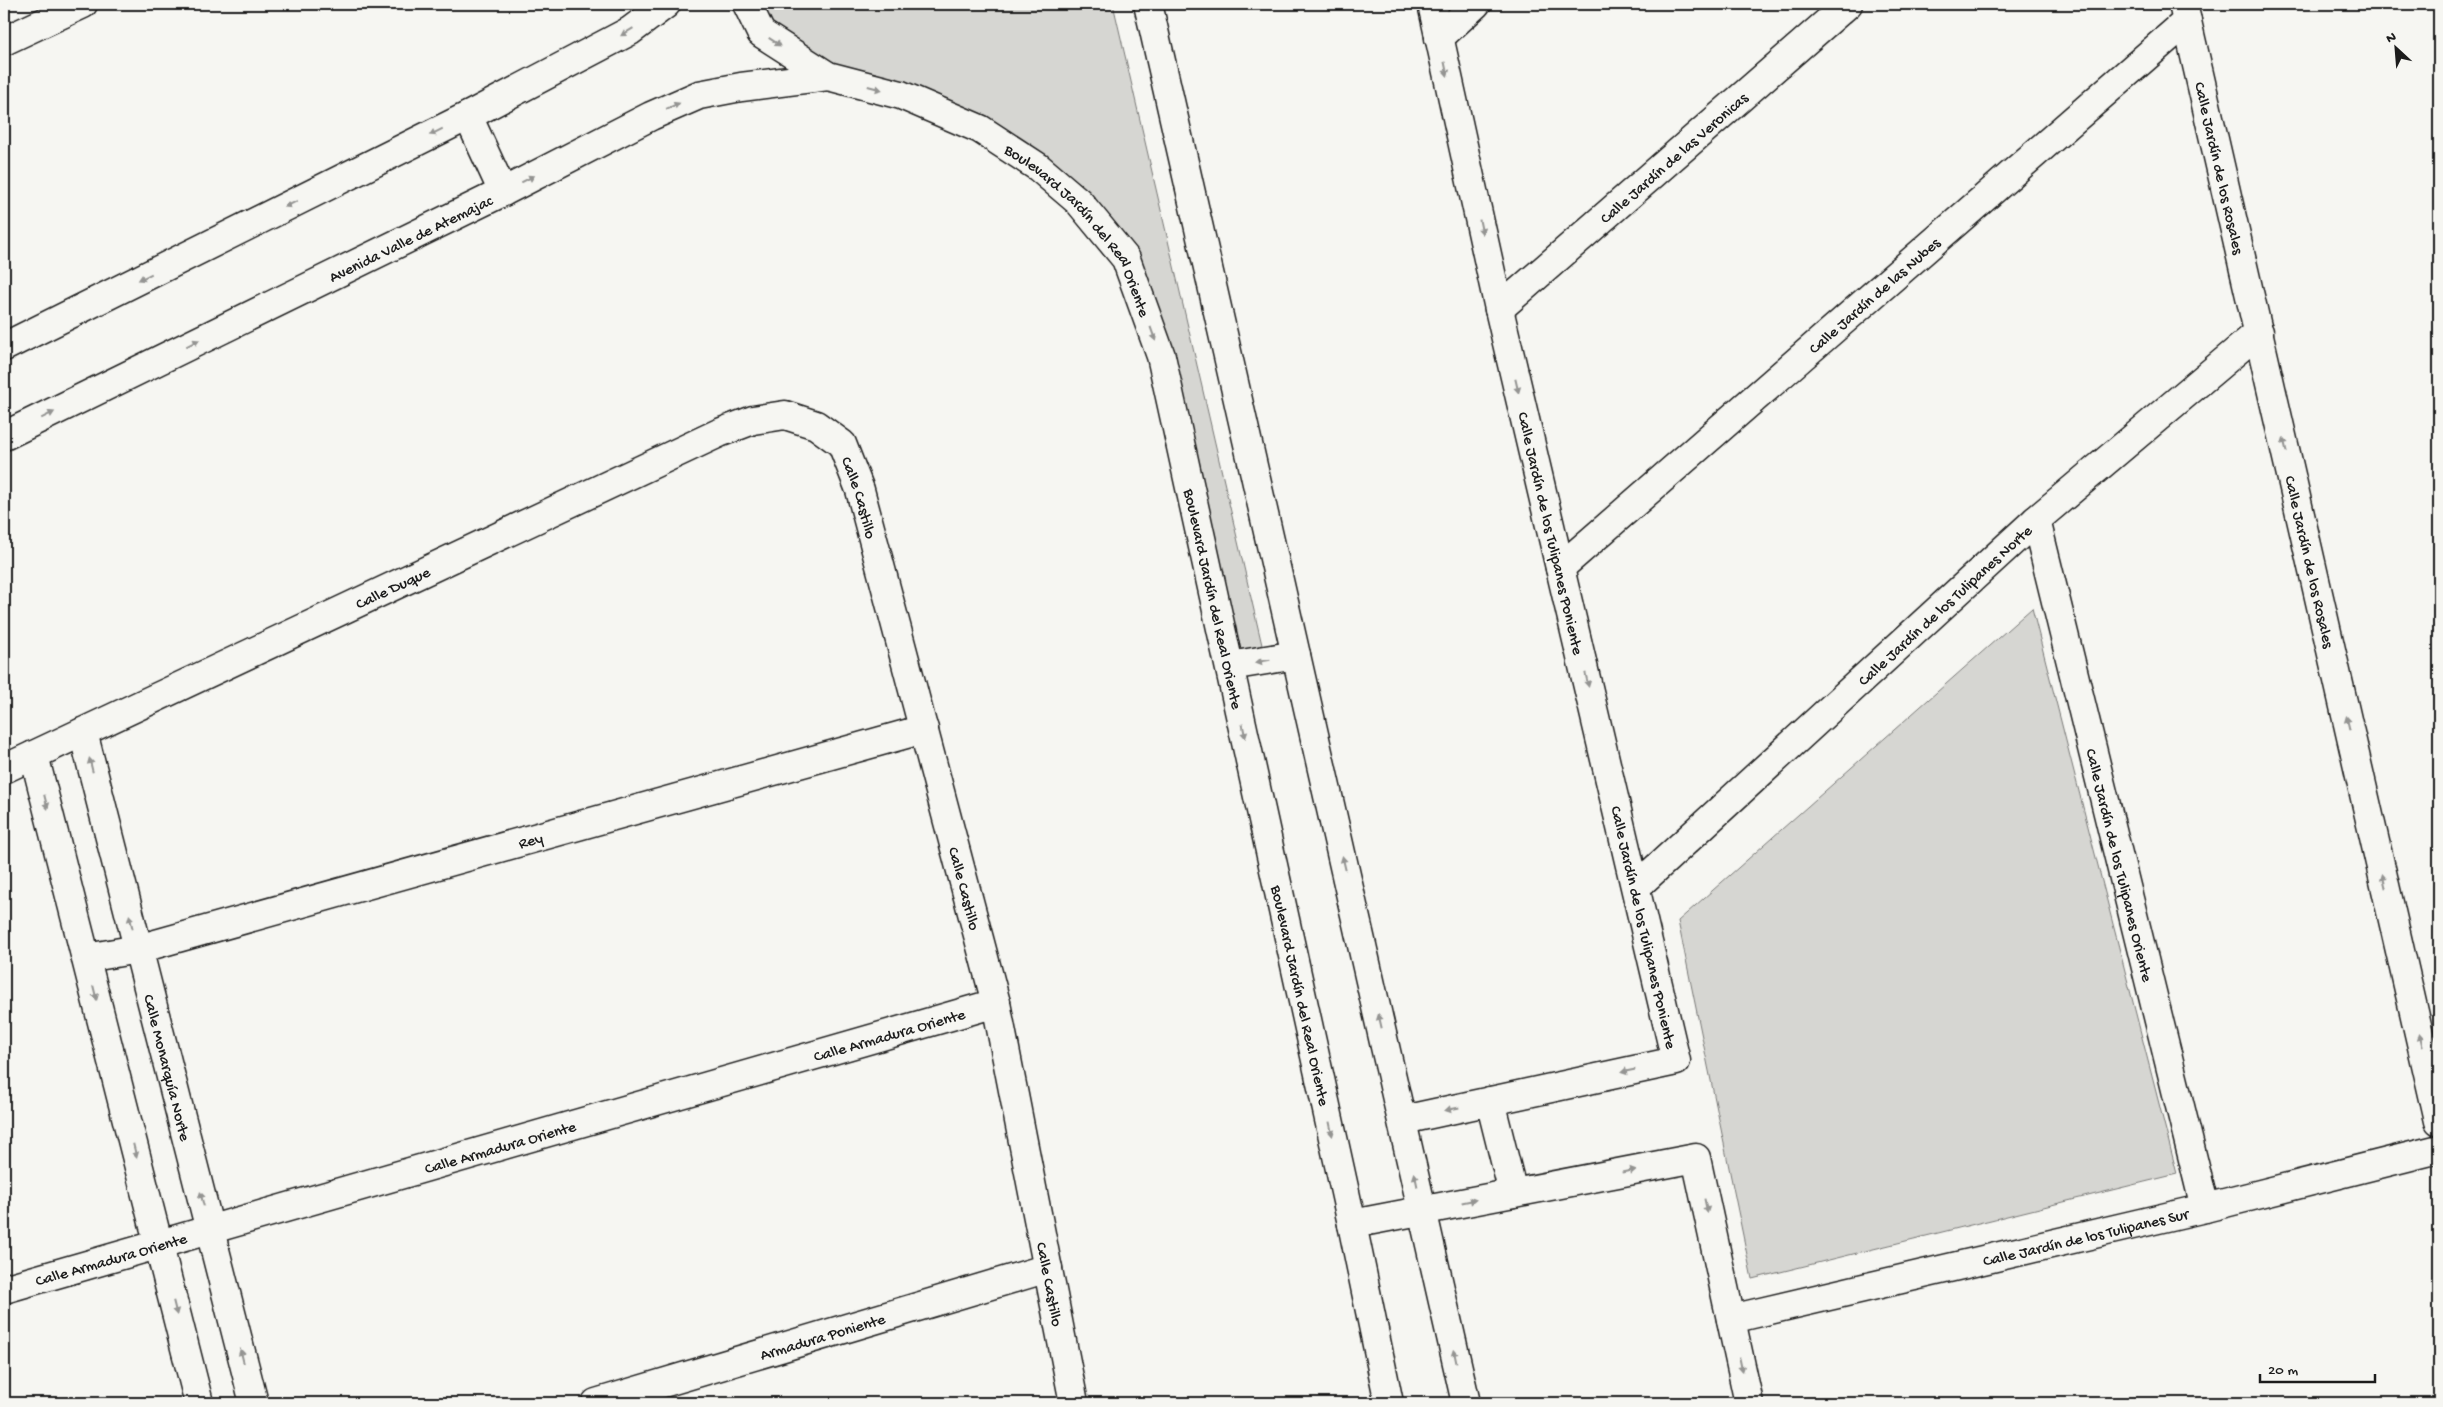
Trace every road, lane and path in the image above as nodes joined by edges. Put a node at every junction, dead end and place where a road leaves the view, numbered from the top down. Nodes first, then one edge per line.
1 (84, 4) edge
2 (666, 4) edge
3 (747, 4) edge
4 (1148, 4) edge
5 (1432, 4) edge
6 (1476, 4) edge
7 (1848, 4) edge
8 (2185, 12) edge
9 (1439, 38) junction
10 (4, 41) edge
11 (828, 76) junction
12 (468, 116) junction
13 (503, 192) junction
14 (1499, 309) junction
15 (2259, 332) junction
16 (4, 347) edge
17 (785, 415) joint
18 (4, 436) edge
19 (2036, 520) junction
20 (1560, 568) junction
21 (1296, 655) junction
22 (1230, 666) junction
23 (924, 729) junction
24 (83, 732) junction
25 (34, 755) junction
26 (4, 769) edge
27 (1636, 887) junction
28 (138, 950) junction
29 (86, 958) junction
30 (996, 1003) junction
31 (1490, 1101) junction
32 (1403, 1120) junction
33 (2439, 1122) edge
34 (2439, 1149) edge
35 (1513, 1193) junction
36 (2205, 1208) junction
37 (1423, 1210) junction
38 (1352, 1224) junction
39 (210, 1230) junction
40 (159, 1245) junction
41 (1048, 1268) junction
42 (4, 1289) edge
43 (1731, 1319) junction
44 (199, 1403) edge
45 (254, 1403) edge
46 (596, 1403) edge
47 (1074, 1403) edge
48 (1389, 1403) edge
49 (1466, 1403) edge
50 (1749, 1403) edge

1 - 10 street
2 -> 12 street
3 -> 11 street, Boulevard Jardín del Real Oriente
4 - 21 street
5 - 9 street, Calle Jardín de los Tulipanes Poniente
6 - 9 street
7 - 14 street, Calle Jardín de las Veronicas
8 - 15 street, Calle Jardín de los Rosales
8 - 20 street, Calle Jardín de las Nubes
9 -> 14 street, Calle Jardín de los Tulipanes Poniente
13 -> 11 street, Avenida Valle de Atemajac
11 -> 22 street, Boulevard Jardín del Real Oriente
12 - 13 street
12 -> 16 street
18 -> 13 street, Avenida Valle de Atemajac
14 -> 20 street, Calle Jardín de los Tulipanes Poniente
15 - 19 street, Calle Jardín de los Tulipanes Norte
33 -> 15 street, Calle Jardín de los Rosales
17 - 23 street, Calle Castillo
17 - 24 street, Calle Duque
19 - 27 street, Calle Jardín de los Tulipanes Norte
19 - 36 street, Calle Jardín de los Tulipanes Oriente
20 -> 27 street, Calle Jardín de los Tulipanes Poniente
21 -> 22 street
32 -> 21 street
22 -> 38 street, Boulevard Jardín del Real Oriente
23 - 28 street, Rey
23 - 30 street, Calle Castillo
24 - 25 street, Calle Duque
28 -> 24 street, Calle Monarquía Norte
25 - 26 street, Calle Duque
25 -> 29 street
27 -> 31 street, Calle Jardín de los Tulipanes Poniente
28 - 29 street, Rey
39 -> 28 street, Calle Monarquía Norte
29 -> 40 street
30 - 39 street, Calle Armadura Oriente
30 - 41 street, Calle Castillo
31 -> 32 street
31 - 35 street
37 -> 32 street
34 - 36 street, Calle Jardín de los Tulipanes Sur
37 -> 35 street
35 -> 43 street
36 - 43 street, Calle Jardín de los Tulipanes Sur
37 - 38 street
49 -> 37 street
38 - 48 street, Boulevard Jardín del Real Oriente
39 - 40 street, Calle Armadura Oriente
45 -> 39 street, Calle Monarquía Norte
40 - 42 street, Calle Armadura Oriente
40 -> 44 street
41 - 46 street, Armadura Poniente
41 - 47 street, Calle Castillo
43 -> 50 street

